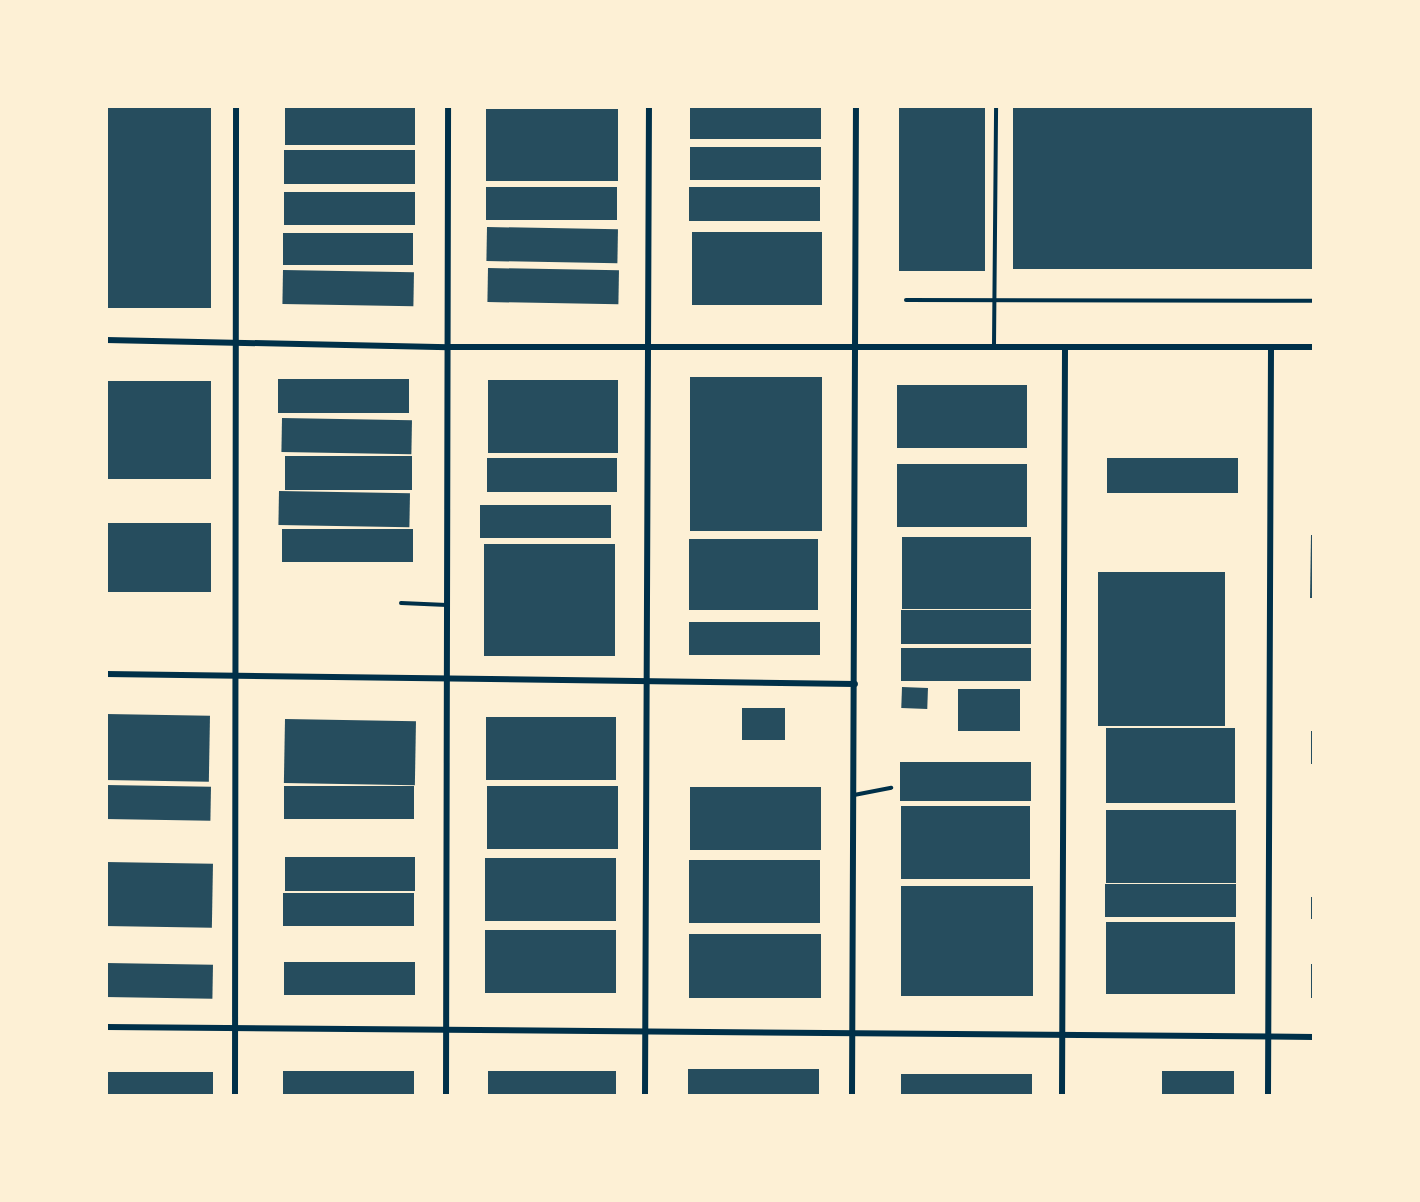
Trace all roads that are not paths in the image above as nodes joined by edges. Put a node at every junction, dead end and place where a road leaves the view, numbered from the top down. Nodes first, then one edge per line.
1 (236, 106) edge
2 (448, 106) edge
3 (649, 106) edge
4 (856, 106) edge
5 (996, 106) edge
6 (906, 300) dead end
7 (995, 300) junction
8 (1314, 301) edge
9 (106, 340) edge
10 (235, 343) junction
11 (856, 346) junction
12 (994, 346) junction
13 (448, 347) junction
14 (648, 347) junction
15 (1065, 347) junction
16 (1314, 347) edge
17 (1271, 349) junction
18 (401, 603) dead end
19 (447, 605) junction
20 (106, 674) edge
21 (236, 676) junction
22 (446, 679) junction
23 (647, 681) junction
24 (855, 684) junction
25 (891, 788) dead end
26 (854, 795) junction
27 (106, 1027) edge
28 (234, 1028) junction
29 (447, 1030) junction
30 (646, 1031) junction
31 (852, 1033) junction
32 (1062, 1035) junction
33 (1268, 1036) junction
34 (1314, 1036) edge
35 (235, 1095) edge
36 (446, 1095) edge
37 (645, 1095) edge
38 (852, 1095) edge
39 (1062, 1095) edge
40 (1268, 1095) edge

1 - 10 street
2 - 13 street
3 - 14 street
4 - 11 street
5 - 7 lane
6 - 7 lane
7 - 8 lane
7 - 12 lane
9 - 10 street
10 - 13 street
10 - 21 street
11 - 12 street
11 - 14 street
11 - 24 street
12 - 15 street
13 - 14 street
13 - 19 street
14 - 23 street
15 - 17 street
15 - 32 street
16 - 17 street
17 - 33 street
18 - 19 lane
19 - 22 street
20 - 21 street
21 - 22 street
21 - 28 street
22 - 23 street
22 - 29 street
23 - 24 street
23 - 30 street
24 - 26 street
25 - 26 lane
26 - 31 street
27 - 28 street
28 - 29 street
28 - 35 street
29 - 30 street
29 - 36 street
30 - 31 street
30 - 37 street
31 - 32 street
31 - 38 street
32 - 33 street
32 - 39 street
33 - 34 street
33 - 40 street

